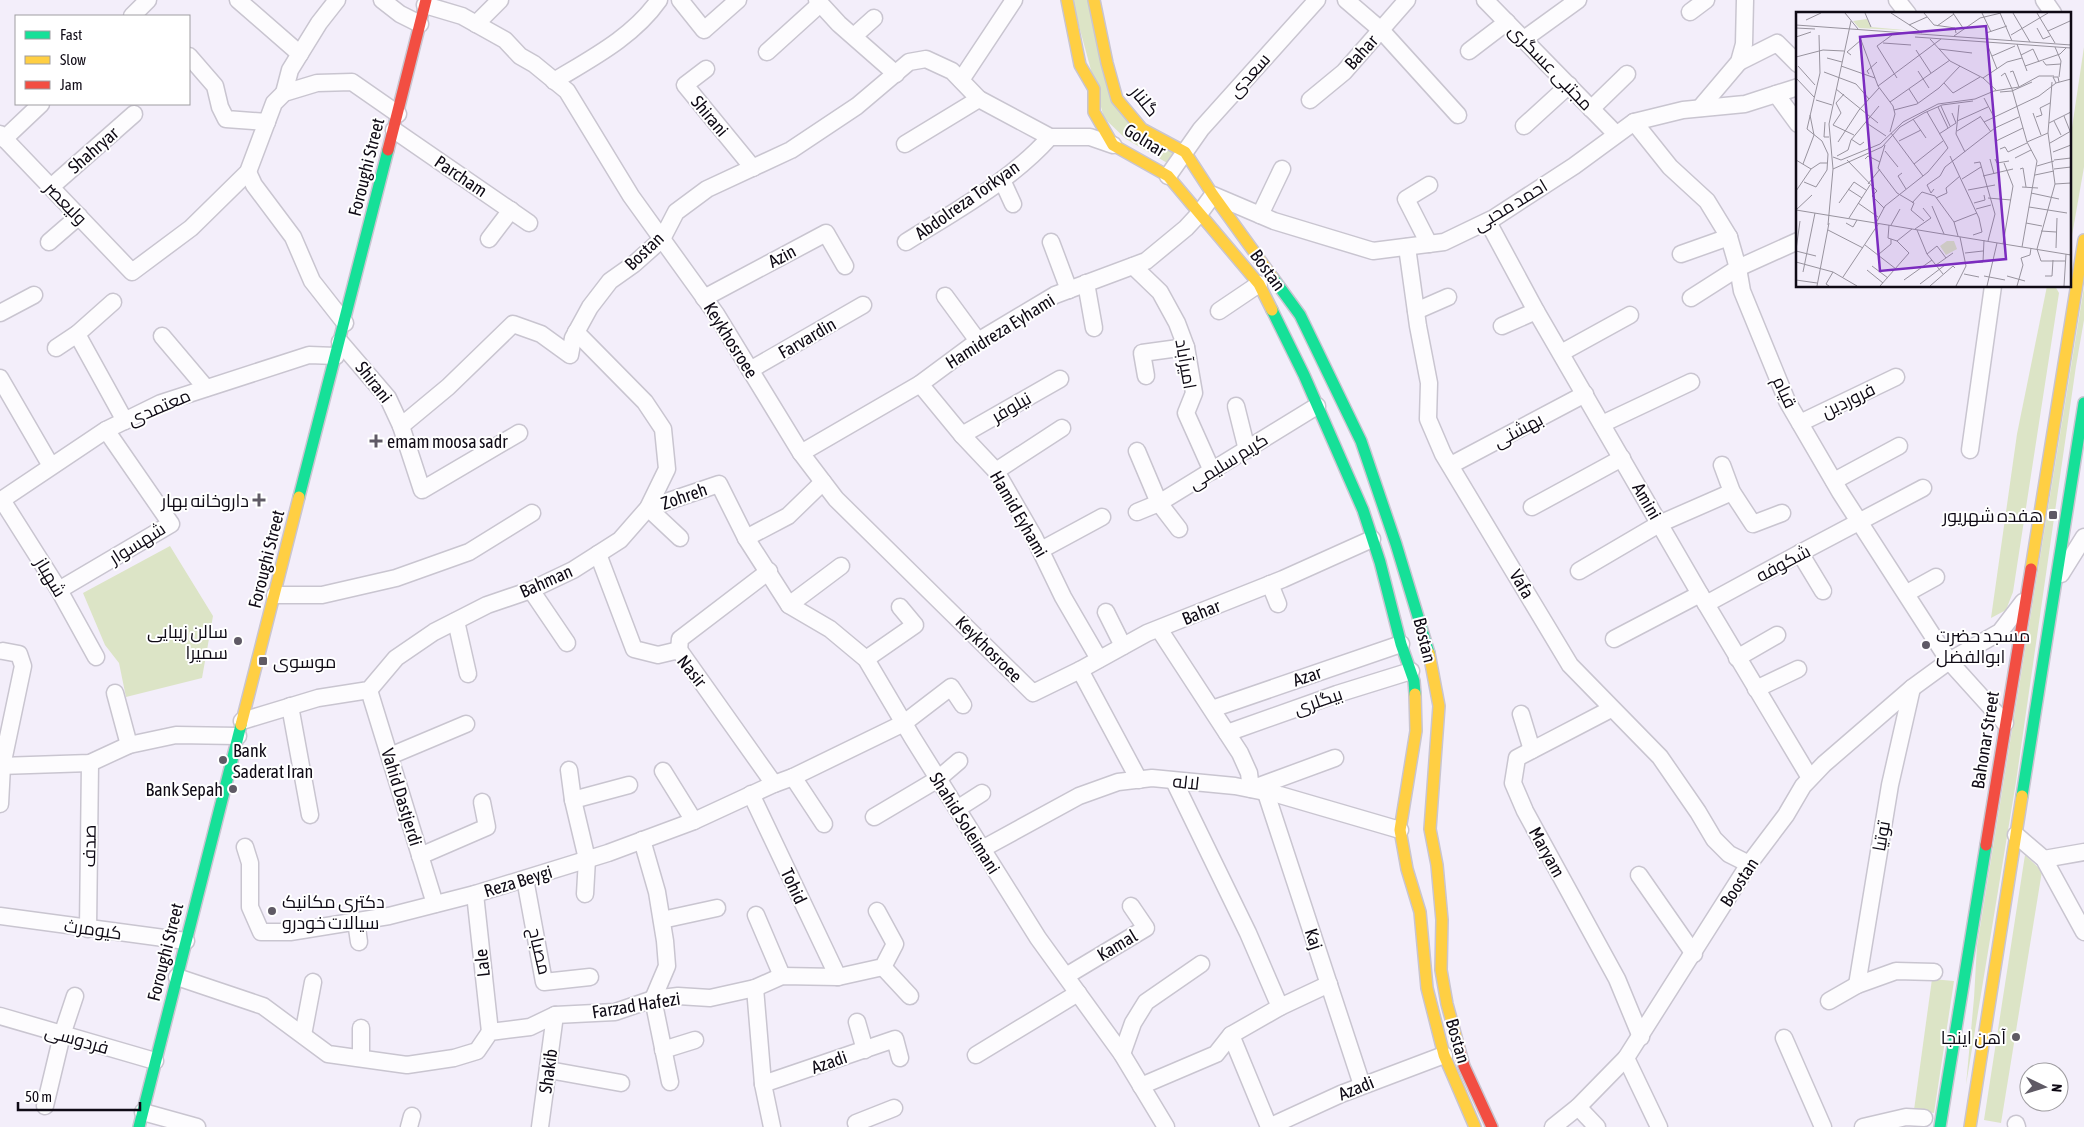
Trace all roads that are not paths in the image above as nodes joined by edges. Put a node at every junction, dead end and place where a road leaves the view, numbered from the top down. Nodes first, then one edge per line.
1 (238, 0) edge
2 (337, 0) edge
3 (382, 0) edge
4 (500, 0) edge
5 (659, 0) edge
6 (680, 0) edge
7 (738, 0) edge
8 (1014, 0) edge
9 (1067, 0) edge
10 (1094, 0) edge
11 (1317, 0) edge
12 (1346, 0) edge
13 (1408, 0) edge
14 (1485, 0) edge
15 (1578, 0) edge
16 (1706, 0) edge
17 (1897, 0) edge
18 (2044, 0) edge
19 (1744, 1) edge
20 (425, 2) edge
21 (818, 2) edge
22 (1690, 12) dead end
23 (1906, 12) edge
24 (2051, 12) edge
25 (874, 18) dead end
26 (1507, 22) junction
27 (420, 24) junction
28 (476, 24) junction
29 (1381, 30) junction
30 (854, 36) junction
31 (1524, 39) junction
32 (1469, 51) dead end
33 (767, 52) dead end
34 (300, 54) junction
35 (190, 57) edge
36 (1738, 62) junction
37 (1796, 62) edge
38 (706, 68) dead end
39 (896, 74) junction
40 (1627, 74) dead end
41 (554, 80) junction
42 (961, 80) junction
43 (1569, 85) junction
44 (1796, 87) edge
45 (284, 93) junction
46 (1776, 94) junction
47 (979, 99) junction
48 (1310, 100) dead end
49 (39, 105) edge
50 (1700, 108) junction
51 (1591, 109) junction
52 (134, 114) dead end
53 (398, 114) junction
54 (1458, 116) dead end
55 (1796, 121) edge
56 (267, 122) junction
57 (1634, 122) junction
58 (1524, 126) dead end
59 (394, 130) junction
60 (1616, 134) junction
61 (2, 136) edge
62 (1050, 137) junction
63 (906, 144) dead end
64 (1113, 145) junction
65 (1185, 152) junction
66 (753, 168) junction
67 (1282, 169) dead end
68 (248, 172) junction
69 (1168, 176) junction
70 (1002, 180) junction
71 (1429, 185) dead end
72 (51, 187) junction
73 (1212, 195) junction
74 (1013, 204) dead end
75 (511, 210) junction
76 (1199, 214) junction
77 (1260, 214) junction
78 (78, 216) junction
79 (1488, 222) junction
80 (529, 223) dead end
81 (1729, 237) junction
82 (489, 239) dead end
83 (662, 239) junction
84 (2084, 240) edge
85 (49, 242) dead end
86 (906, 242) dead end
87 (1051, 242) dead end
88 (1796, 242) edge
89 (1429, 244) junction
90 (1407, 246) junction
91 (1681, 254) dead end
92 (845, 266) dead end
93 (1133, 266) junction
94 (1738, 268) junction
95 (1086, 283) junction
96 (1259, 284) junction
97 (1993, 288) edge
98 (2073, 288) edge
99 (1069, 290) junction
100 (34, 294) dead end
101 (945, 296) dead end
102 (1448, 297) dead end
103 (704, 298) junction
104 (1691, 298) dead end
105 (113, 302) dead end
106 (863, 305) dead end
107 (1219, 311) dead end
108 (1416, 311) junction
109 (1536, 311) junction
110 (0, 314) edge
111 (1630, 315) dead end
112 (345, 323) junction
113 (1502, 326) dead end
114 (1094, 328) dead end
115 (576, 332) junction
116 (77, 334) junction
117 (162, 336) dead end
118 (978, 341) junction
119 (1186, 347) junction
120 (56, 348) dead end
121 (338, 349) junction
122 (1561, 353) junction
123 (750, 370) junction
124 (1146, 376) dead end
125 (1896, 376) dead end
126 (0, 378) edge
127 (1060, 379) dead end
128 (1691, 382) dead end
129 (920, 384) junction
130 (206, 388) junction
131 (1585, 394) junction
132 (2084, 404) edge
133 (1236, 406) dead end
134 (1317, 406) junction
135 (125, 421) junction
136 (1800, 423) junction
137 (1602, 424) junction
138 (402, 426) junction
139 (1062, 428) dead end
140 (106, 430) junction
141 (519, 432) dead end
142 (962, 435) junction
143 (1899, 446) dead end
144 (1247, 450) junction
145 (1970, 450) dead end
146 (1137, 451) dead end
147 (801, 453) junction
148 (1622, 458) junction
149 (51, 466) junction
150 (1450, 466) junction
151 (1722, 466) dead end
152 (996, 471) junction
153 (1212, 471) junction
154 (1834, 481) junction
155 (823, 482) junction
156 (1924, 488) dead end
157 (2077, 488) edge
158 (1732, 492) junction
159 (1, 501) edge
160 (1159, 504) junction
161 (1532, 507) dead end
162 (648, 508) junction
163 (1137, 512) dead end
164 (532, 513) dead end
165 (1782, 513) dead end
166 (1102, 517) dead end
167 (1860, 523) junction
168 (1659, 524) junction
169 (1180, 529) dead end
170 (2084, 537) edge
171 (680, 538) dead end
172 (746, 538) junction
173 (1372, 539) junction
174 (1041, 550) junction
175 (1800, 553) junction
176 (598, 554) junction
177 (841, 566) dead end
178 (769, 571) junction
179 (1579, 571) dead end
180 (1936, 576) dead end
181 (2057, 580) junction
182 (1270, 584) junction
183 (59, 590) junction
184 (531, 590) junction
185 (1823, 591) dead end
186 (1907, 593) junction
187 (275, 595) junction
188 (2026, 599) junction
189 (1703, 600) junction
190 (1278, 604) dead end
191 (789, 605) junction
192 (900, 607) dead end
193 (1106, 612) dead end
194 (456, 621) junction
195 (1159, 629) junction
196 (1777, 635) dead end
197 (1614, 639) dead end
198 (567, 643) dead end
199 (1402, 644) junction
200 (1123, 646) junction
201 (679, 650) junction
202 (4, 651) dead end
203 (96, 657) dead end
204 (1737, 658) junction
205 (866, 659) junction
206 (1099, 659) junction
207 (1949, 661) junction
208 (1798, 669) dead end
209 (1080, 670) junction
210 (1410, 671) junction
211 (468, 674) dead end
212 (1912, 688) junction
213 (1756, 689) junction
214 (370, 690) junction
215 (115, 692) dead end
216 (1033, 693) joint
217 (963, 705) dead end
218 (290, 706) junction
219 (1212, 709) junction
220 (1611, 709) junction
221 (1521, 714) dead end
222 (904, 723) junction
223 (2005, 723) junction
224 (466, 724) dead end
225 (240, 729) junction
226 (1227, 732) junction
227 (128, 745) junction
228 (1532, 750) junction
229 (390, 756) junction
230 (1335, 758) dead end
231 (959, 761) dead end
232 (90, 763) junction
233 (1, 766) edge
234 (569, 770) dead end
235 (664, 771) dead end
236 (793, 777) junction
237 (1810, 778) junction
238 (938, 779) junction
239 (1138, 780) junction
240 (1174, 781) junction
241 (774, 784) junction
242 (628, 785) dead end
243 (1258, 791) junction
244 (982, 793) dead end
245 (751, 794) junction
246 (573, 800) junction
247 (482, 802) dead end
248 (0, 804) edge
249 (957, 809) junction
250 (310, 815) dead end
251 (874, 817) dead end
252 (694, 821) junction
253 (824, 824) dead end
254 (1400, 830) junction
255 (2016, 835) junction
256 (642, 840) junction
257 (245, 847) dead end
258 (982, 849) junction
259 (2084, 852) edge
260 (420, 856) junction
261 (587, 859) junction
262 (2044, 859) junction
263 (1750, 864) junction
264 (1639, 875) dead end
265 (525, 879) junction
266 (475, 894) junction
267 (585, 894) dead end
268 (435, 904) junction
269 (1131, 906) dead end
270 (716, 908) dead end
271 (877, 911) dead end
272 (756, 915) dead end
273 (0, 916) edge
274 (662, 920) junction
275 (356, 921) junction
276 (2082, 926) edge
277 (88, 929) junction
278 (186, 941) junction
279 (359, 942) dead end
280 (1694, 954) junction
281 (1201, 964) dead end
282 (883, 966) junction
283 (1934, 972) dead end
284 (782, 976) junction
285 (1066, 976) junction
286 (177, 977) junction
287 (838, 977) junction
288 (590, 978) dead end
289 (313, 982) dead end
290 (1329, 984) junction
291 (1857, 985) junction
292 (755, 988) junction
293 (1078, 993) junction
294 (75, 996) dead end
295 (910, 996) dead end
296 (653, 999) junction
297 (1829, 1001) dead end
298 (1280, 1007) junction
299 (555, 1015) junction
300 (0, 1016) edge
301 (857, 1022) dead end
302 (360, 1028) dead end
303 (490, 1032) junction
304 (303, 1034) junction
305 (62, 1035) junction
306 (1231, 1035) junction
307 (1641, 1038) junction
308 (1784, 1038) dead end
309 (695, 1040) dead end
310 (1954, 1041) junction
311 (663, 1050) junction
312 (865, 1050) junction
313 (1122, 1054) junction
314 (976, 1055) dead end
315 (1444, 1055) junction
316 (361, 1058) junction
317 (900, 1058) dead end
318 (1626, 1058) junction
319 (155, 1061) junction
320 (549, 1070) junction
321 (1977, 1079) junction
322 (670, 1082) dead end
323 (621, 1083) dead end
324 (763, 1084) junction
325 (1362, 1085) junction
326 (1141, 1086) junction
327 (46, 1106) dead end
328 (1578, 1107) junction
329 (894, 1108) dead end
330 (1924, 1118) dead end
331 (141, 1119) edge
332 (197, 1127) edge
333 (540, 1127) edge
334 (772, 1127) edge
335 (858, 1127) edge
336 (1166, 1127) edge
337 (1269, 1127) edge
338 (1475, 1127) edge
339 (1492, 1127) edge
340 (1554, 1127) edge
341 (1598, 1127) edge
342 (1659, 1127) edge
343 (1823, 1127) edge
344 (1863, 1127) edge
345 (1940, 1127) edge
346 (1970, 1127) edge

1 - 34 street
2 - 34 street
3 - 27 street
4 - 28 street
5 - 41 street
6 - 7 street
8 - 42 street
9 - 64 main road, Golnar
10 - 65 main road, گلنار
11 - 65 street, سعدی
12 - 29 street
13 - 29 street, Bahar
14 - 26 street, مجتبی عسگری
15 - 31 street
16 - 22 street
17 - 23 street
18 - 24 street
19 - 36 street
20 - 27 main road, Foroughi Street
20 - 28 street, Keykhosroee
21 - 30 street
21 - 33 street
25 - 30 street
26 - 31 street, مجتبی عسگری
26 - 32 street
27 - 53 main road, Foroughi Street
28 - 41 street, Keykhosroee
29 - 48 street, Bahar
29 - 54 street
30 - 39 street
31 - 43 street, مجتبی عسگری
34 - 45 street
35 - 56 street
36 - 37 street
36 - 50 street
38 - 66 street, Shirani
39 - 42 street, Bostan
39 - 66 street, Bostan
40 - 51 street
41 - 83 street, Keykhosroee
42 - 47 street
43 - 51 street, مجتبی عسگری
43 - 58 street
44 - 46 street, احمد محبی
45 - 53 street
45 - 56 street
46 - 50 street, احمد محبی
46 - 55 street
47 - 62 street
47 - 63 street
49 - 61 street
50 - 57 street, احمد محبی
51 - 60 street, مجتبی عسگری
52 - 72 street, Shahryar
53 - 59 main road, Foroughi Street
56 - 68 street
57 - 60 street, احمد محبی
57 - 81 street, قیام
59 - 75 street, Parcham
59 - 112 main road, Foroughi Street
60 - 79 street, احمد محبی
61 - 72 street, ولیعصر
62 - 64 street
62 - 70 street, Abdolreza Torkyan
64 - 69 main road, Golnar
65 - 69 street, سعدی
65 - 73 main road, گلنار
66 - 83 street, Bostan
67 - 77 street
68 - 78 street, ولیعصر
68 - 112 street
69 - 76 main road, Golnar
70 - 74 street
70 - 86 street, Abdolreza Torkyan
71 - 89 street
72 - 78 street, ولیعصر
73 - 76 street, Hamidreza Eyhami
73 - 77 street, احمد محبی
73 - 339 main road, Bostan
75 - 80 street, Parcham
75 - 82 street
76 - 93 street, Hamidreza Eyhami
76 - 96 main road, Bostan
77 - 90 street, احمد محبی
78 - 85 street
79 - 89 street, احمد محبی
79 - 109 street, Amini
81 - 91 street
81 - 94 street, قیام
83 - 103 street, Keykhosroee
83 - 115 street, Bostan
84 - 98 main road, Bahonar Street
87 - 99 street
88 - 94 street
89 - 90 street, احمد محبی
90 - 108 street, Vafa
92 - 103 street, Azin
93 - 95 street, Hamidreza Eyhami
93 - 119 street, امیرآباد
94 - 104 street
94 - 136 street, قیام
95 - 99 street, Hamidreza Eyhami
95 - 114 street
96 - 107 street
96 - 134 main road, Bostan
97 - 145 street
98 - 188 main road, Bahonar Street
99 - 118 street, Hamidreza Eyhami
100 - 110 street
101 - 118 street
102 - 108 street
103 - 123 street, Keykhosroee
105 - 116 street
106 - 123 street, Farvardin
108 - 150 street, Vafa
109 - 113 street
109 - 122 street, Amini
111 - 122 street
112 - 121 main road, Foroughi Street
115 - 138 street, Bostan
115 - 162 street, Bahman
116 - 120 street
116 - 135 street
117 - 130 street
118 - 129 street, Hamidreza Eyhami
119 - 124 street
119 - 153 street, امیرآباد
121 - 130 street, معتمدی
121 - 138 street, Shirani
121 - 187 main road, Foroughi Street
122 - 131 street, Amini
123 - 147 street, Keykhosroee
125 - 136 street, فروردین
126 - 149 street
127 - 142 street, نیلوفر
128 - 137 street
129 - 142 street, Hamid Eyhami
129 - 147 street, Hamidreza Eyhami
130 - 135 street, معتمدی
131 - 137 street, Amini
131 - 150 street, بهشتی
132 - 157 main road
133 - 144 street
134 - 144 street, کریم سلیمی
134 - 173 main road, Bostan
135 - 140 street, معتمدی
136 - 154 street, قیام
137 - 148 street, Amini
138 - 141 street, Shirani
139 - 152 street
140 - 149 street, معتمدی
140 - 183 street, شهسوار
142 - 152 street, Hamid Eyhami
143 - 154 street
144 - 153 street, کریم سلیمی
146 - 160 street
147 - 155 street, Keykhosroee
148 - 161 street
148 - 168 street, Amini
149 - 159 street, معتمدی
150 - 220 street, Vafa
151 - 158 street
152 - 174 street, Hamid Eyhami
153 - 160 street, کریم سلیمی
154 - 167 street, قیام
155 - 172 street
155 - 216 street, Keykhosroee
156 - 167 street, شکوفه
157 - 181 main road
158 - 165 street
158 - 168 street
159 - 183 street, شهباز
160 - 163 street, کریم سلیمی
160 - 169 street
162 - 171 street
162 - 172 street, Zohreh
162 - 176 street, Bahman
164 - 187 street
166 - 174 street
167 - 175 street, شکوفه
167 - 186 street, قیام
168 - 179 street
168 - 189 street, Amini
170 - 181 street
172 - 178 street, Shahid Soleimani
173 - 182 street, Bahar
173 - 199 main road, Bostan
174 - 206 street, Hamid Eyhami
175 - 185 street
175 - 189 street, شکوفه
176 - 184 street, Bahman
176 - 201 street, Nasir
177 - 191 street
178 - 191 street, Shahid Soleimani
178 - 201 street
180 - 186 street
181 - 255 main road
182 - 190 street
182 - 195 street, Bahar
183 - 203 street, شهباز
184 - 194 street, Bahman
184 - 198 street
186 - 207 street, قیام
187 - 225 main road, Foroughi Street
188 - 207 street
188 - 223 main road, Bahonar Street
189 - 197 street, شکوفه
189 - 204 street, Amini
191 - 205 street, Shahid Soleimani
192 - 205 street
193 - 200 street
194 - 211 street
194 - 214 street, Bahman
195 - 200 street, Bahar
195 - 219 street, Kaj
196 - 204 street
199 - 210 main road, Bostan
199 - 219 street, Azar
200 - 206 street, Bahar
201 - 241 street, Nasir
202 - 233 street
204 - 213 street, Amini
205 - 222 street, Shahid Soleimani
206 - 209 street, Bahar
207 - 212 street, Boostan
207 - 223 street, قیام
208 - 213 street
209 - 216 street, Bahar
209 - 239 street
210 - 226 street, بیگلری
210 - 254 main road, Bostan
212 - 237 street, Boostan
212 - 291 street, توتیا
213 - 237 street, Amini
214 - 218 street
214 - 229 street, Vahid Dastjerdi
215 - 227 street
217 - 222 street, Reza Beygi
218 - 225 street
218 - 250 street
219 - 226 street, Kaj
220 - 228 street, Maryam
220 - 263 street, Vafa
221 - 228 street
222 - 236 street, Reza Beygi
222 - 238 street, Shahid Soleimani
223 - 310 main road, Bahonar Street
224 - 229 street
225 - 227 street
225 - 278 main road, Foroughi Street
226 - 243 street, Kaj
227 - 232 street
228 - 307 street, Maryam
229 - 260 street, Vahid Dastjerdi
230 - 243 street
231 - 238 street
232 - 233 street
232 - 277 street, صدف
233 - 248 street
234 - 246 street
235 - 252 street
236 - 241 street, Reza Beygi
236 - 253 street
237 - 263 street, Boostan
238 - 249 street, Shahid Soleimani
238 - 251 street
239 - 240 street, لاله
239 - 258 street, لاله
240 - 243 street, لاله
240 - 298 street
241 - 245 street, Reza Beygi
242 - 246 street
243 - 254 street, لاله
243 - 290 street, Kaj
244 - 249 street
245 - 252 street, Reza Beygi
245 - 287 street, Tohid
246 - 261 street
247 - 260 street
249 - 258 street, Shahid Soleimani
252 - 256 street, Reza Beygi
254 - 315 main road, Bostan
255 - 262 street
255 - 321 main road
256 - 261 street, Reza Beygi
256 - 274 street
257 - 275 street, Reza Beygi
258 - 285 street, Shahid Soleimani
259 - 262 street
260 - 268 street, Vahid Dastjerdi
261 - 265 street, Reza Beygi
261 - 267 street
262 - 276 street
263 - 280 street, Boostan
264 - 280 street
265 - 266 street, Reza Beygi
265 - 288 street, مصباح
266 - 268 street, Reza Beygi
266 - 303 street, Lale
268 - 275 street, Reza Beygi
269 - 285 street, Kamal
270 - 274 street
271 - 282 street
272 - 284 street
273 - 277 street, کیومرث
274 - 296 street
275 - 279 street
277 - 278 street, کیومرث
278 - 286 main road, Foroughi Street
280 - 307 street, Boostan
281 - 313 street
282 - 287 street, Farzad Hafezi
282 - 295 street
283 - 291 street
284 - 287 street, Farzad Hafezi
284 - 292 street, Farzad Hafezi
285 - 293 street, Shahid Soleimani
286 - 304 street
286 - 319 main road, Foroughi Street
289 - 304 street
290 - 298 street
290 - 325 street, Kaj
291 - 297 street
292 - 296 street, Farzad Hafezi
292 - 324 street
293 - 313 street, Shahid Soleimani
293 - 314 street
294 - 305 street
296 - 299 street, Farzad Hafezi
296 - 311 street
298 - 306 street
299 - 303 street, Farzad Hafezi
299 - 320 street, Shakib
300 - 305 street, فردوسی
301 - 312 street
302 - 316 street
303 - 316 street
304 - 316 street
305 - 319 street, فردوسی
305 - 327 street
306 - 326 street
306 - 337 street
307 - 318 street, Boostan
308 - 343 street
309 - 311 street
310 - 321 main road
310 - 345 main road, Bahonar Street
311 - 322 street
312 - 317 street, Azadi
312 - 324 street, Azadi
313 - 326 street, Shahid Soleimani
315 - 325 street, Azadi
315 - 338 main road, Bostan
318 - 328 street, Boostan
318 - 342 street
319 - 331 main road, Foroughi Street
320 - 323 street
320 - 333 street, Shakib
321 - 346 main road
324 - 334 street
325 - 337 street, Azadi
326 - 336 street, Shahid Soleimani
328 - 340 street, Boostan
328 - 341 street
329 - 335 street
330 - 344 street
331 - 332 street

